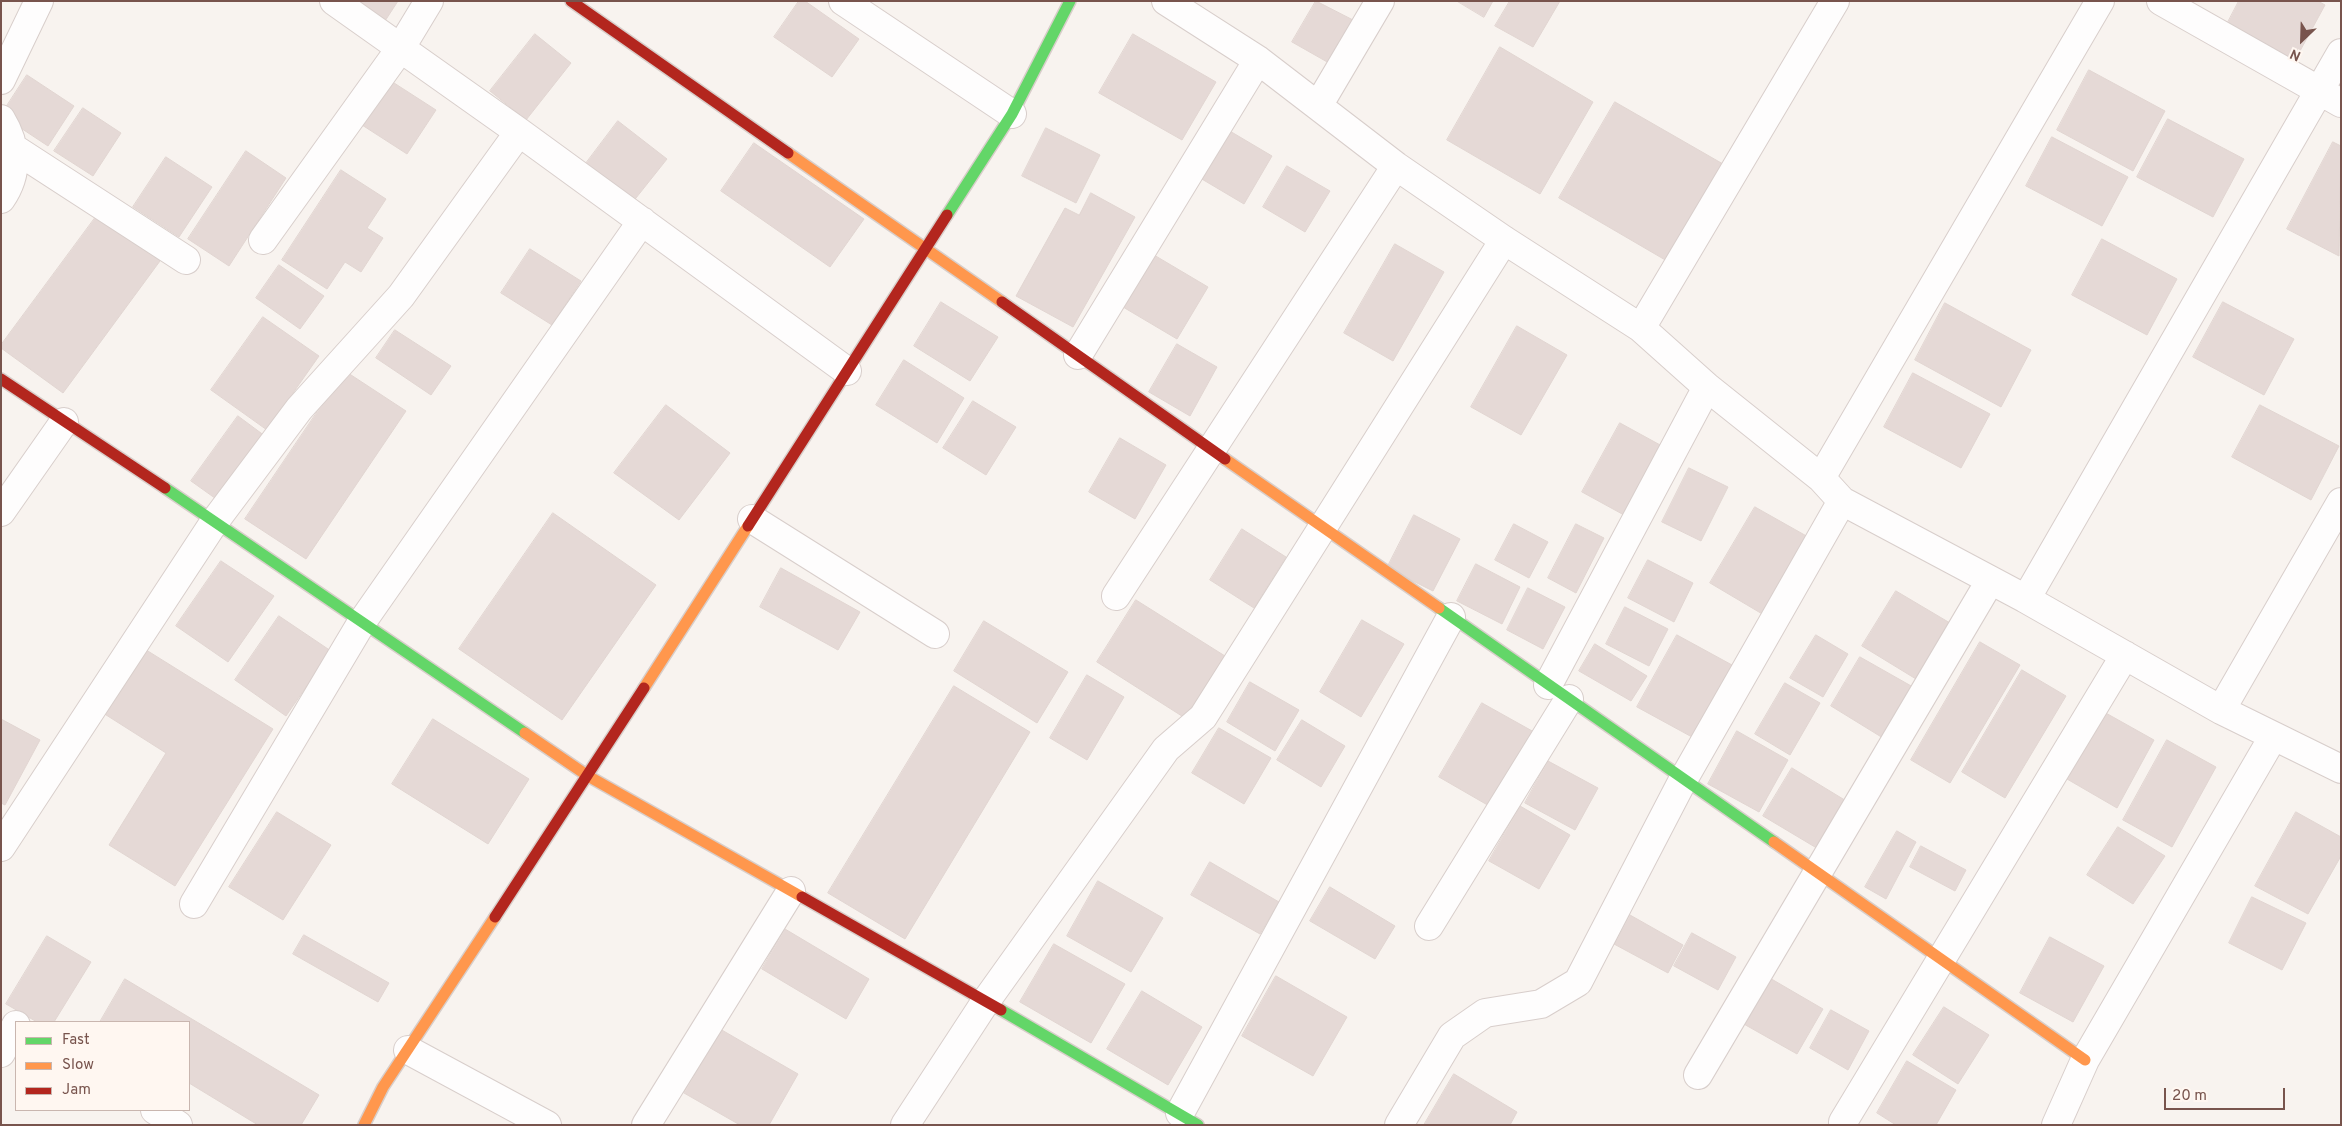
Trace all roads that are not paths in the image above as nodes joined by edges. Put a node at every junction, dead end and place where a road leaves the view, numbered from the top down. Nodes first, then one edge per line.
1 (39, 1) edge
2 (334, 1) edge
3 (429, 1) edge
4 (571, 1) edge
5 (843, 1) edge
6 (1070, 1) edge
7 (1166, 1) edge
8 (1380, 1) edge
9 (1834, 1) edge
10 (2100, 1) edge
11 (2161, 1) edge
12 (400, 49) junction
13 (2341, 53) edge
14 (1258, 60) junction
15 (1, 80) edge
16 (2330, 97) edge
17 (1318, 106) junction
18 (1012, 114) junction
19 (1, 119) edge
20 (519, 132) junction
21 (7, 144) edge
22 (1396, 166) junction
23 (1, 199) edge
24 (642, 221) junction
25 (263, 240) dead end
26 (1504, 240) junction
27 (925, 248) junction
28 (186, 260) dead end
29 (1642, 328) junction
30 (1078, 356) junction
31 (847, 371) junction
32 (1, 379) edge
33 (1707, 387) junction
34 (64, 422) junction
35 (1211, 449) junction
36 (1821, 478) junction
37 (1842, 501) junction
38 (2341, 502) edge
39 (1, 512) edge
40 (752, 519) junction
41 (216, 521) junction
42 (1324, 528) junction
43 (1990, 581) junction
44 (1116, 596) dead end
45 (2026, 599) junction
46 (1451, 617) junction
47 (362, 622) junction
48 (935, 634) dead end
49 (2125, 655) junction
50 (1558, 692) junction
51 (2221, 710) junction
52 (2273, 737) junction
53 (2341, 769) edge
54 (588, 776) junction
55 (1683, 780) junction
56 (1, 847) edge
57 (1817, 873) junction
58 (791, 891) junction
59 (194, 904) dead end
60 (1429, 926) dead end
61 (1941, 960) junction
62 (986, 1001) junction
63 (1, 1015) edge
64 (15, 1023) edge
65 (15, 1026) edge
66 (408, 1050) junction
67 (1, 1053) edge
68 (2085, 1060) junction
69 (1698, 1075) dead end
70 (157, 1111) edge
71 (1189, 1119) edge
72 (1843, 1122) dead end
73 (178, 1125) edge
74 (364, 1125) edge
75 (547, 1125) edge
76 (646, 1125) edge
77 (905, 1125) edge
78 (1399, 1125) edge
79 (2056, 1125) edge

1 - 15 street
2 - 12 street
3 - 12 street
4 - 27 street
5 - 18 street
6 - 18 street
7 - 14 street
8 - 17 street
9 - 29 street
10 - 36 street
11 - 16 street
12 - 20 street
12 - 25 street
13 - 16 street
14 - 17 street
14 - 30 street
16 - 45 street
17 - 22 street
18 - 27 street
19 - 21 street
20 - 24 street
20 - 41 street
21 - 23 street
21 - 28 street
22 - 26 street
22 - 35 street
24 - 31 street
24 - 47 street
26 - 29 street
26 - 42 street
27 - 30 street
27 - 31 street
29 - 33 street
30 - 35 street
31 - 40 street
32 - 34 street
33 - 36 street
33 - 50 street
34 - 39 street
34 - 41 street
35 - 42 street
35 - 44 street
36 - 37 street
37 - 43 street
37 - 55 street
38 - 51 street
40 - 48 street
40 - 54 street
41 - 47 street
41 - 56 street
42 - 46 street
42 - 62 street
43 - 45 street
43 - 57 street
45 - 49 street
46 - 50 street
46 - 71 street
47 - 54 street
47 - 59 street
49 - 51 street
49 - 61 street
50 - 55 street
50 - 60 street
51 - 52 street
52 - 53 street
52 - 68 street
54 - 58 street
54 - 66 street
55 - 57 street
55 - 78 street
57 - 61 street
57 - 69 street
58 - 62 street
58 - 76 street
61 - 68 street
61 - 72 street
62 - 71 street
62 - 77 street
63 - 64 street
65 - 67 street
66 - 74 street
66 - 75 street
68 - 79 street
70 - 73 street

